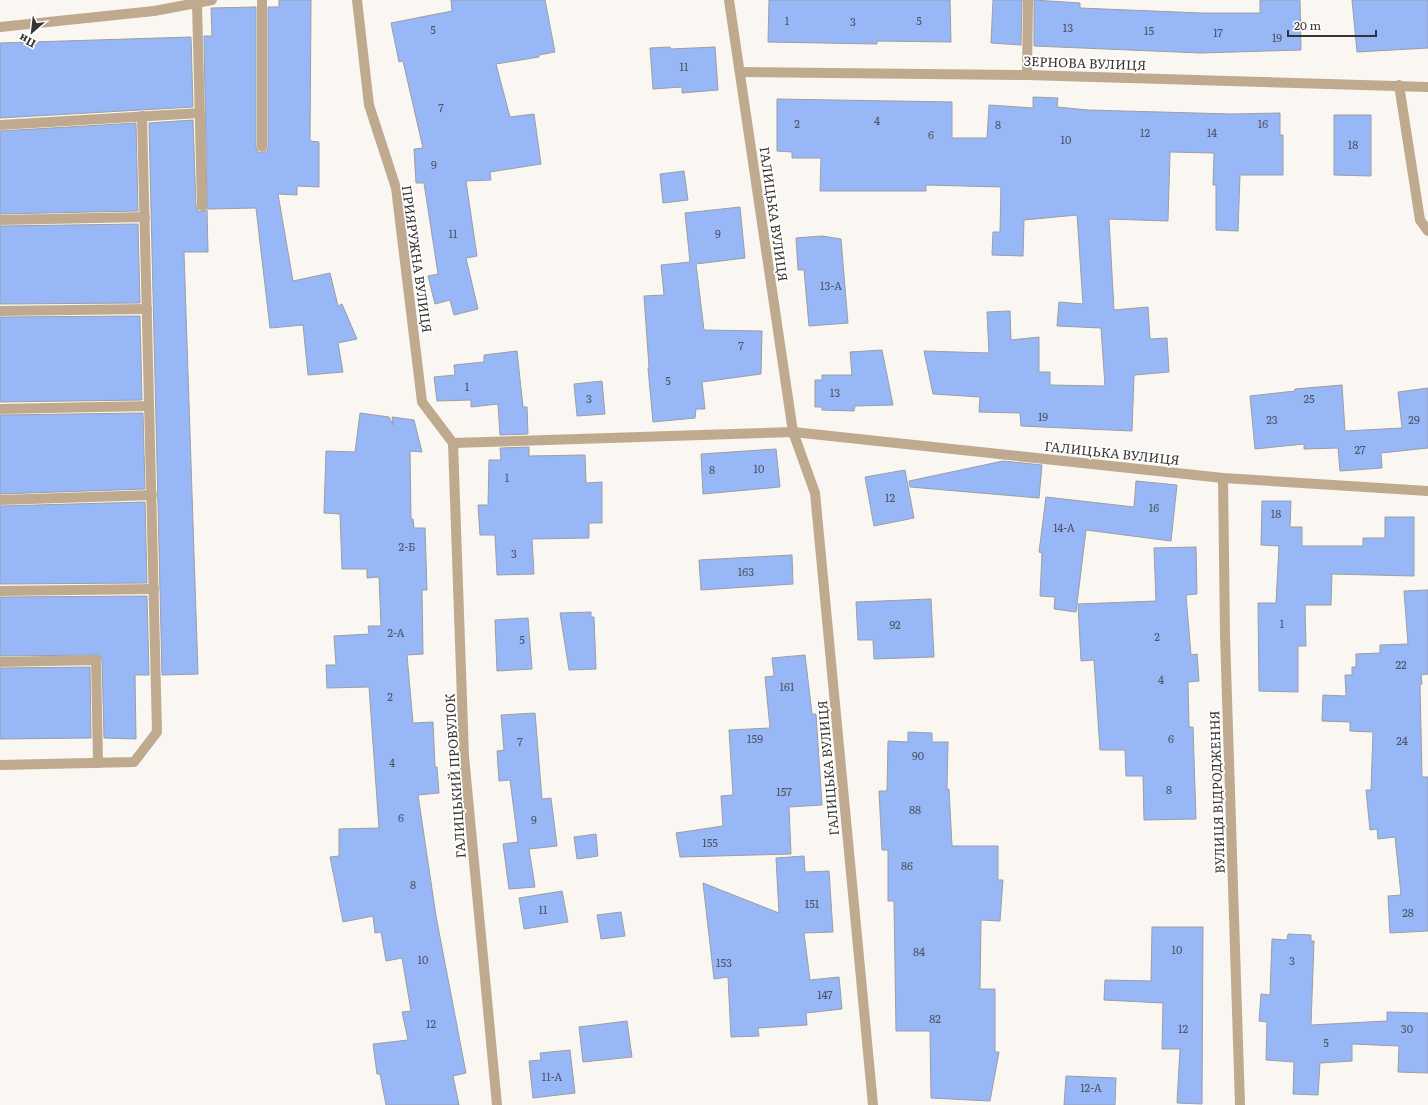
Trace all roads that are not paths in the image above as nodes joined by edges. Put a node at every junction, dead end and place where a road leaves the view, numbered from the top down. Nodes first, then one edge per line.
1 (212, 0) edge
2 (262, 0) edge
3 (357, 0) edge
4 (729, 0) edge
5 (1028, 0) edge
6 (197, 3) junction
7 (0, 27) edge
8 (740, 72) junction
9 (1027, 75) junction
10 (1399, 86) junction
11 (1428, 87) edge
12 (200, 113) junction
13 (142, 116) junction
14 (0, 125) edge
15 (262, 147) dead end
16 (202, 206) dead end
17 (145, 217) junction
18 (0, 220) edge
19 (1428, 231) edge
20 (147, 309) junction
21 (0, 312) edge
22 (149, 406) junction
23 (0, 409) edge
24 (793, 432) junction
25 (453, 443) junction
26 (1223, 478) junction
27 (1428, 491) edge
28 (152, 494) junction
29 (0, 500) edge
30 (154, 589) junction
31 (0, 591) edge
32 (0, 662) edge
33 (98, 762) junction
34 (0, 765) edge
35 (497, 1105) edge
36 (873, 1105) edge
37 (1240, 1105) edge

1 - 6 street
2 - 15 street
3 - 25 street, ПРИЯРУЖНА ВУЛИЦЯ
4 - 8 street, ГАЛИЦЬКА ВУЛИЦЯ
5 - 9 street
6 - 7 street
6 - 12 street
8 - 9 street, ЗЕРНОВА ВУЛИЦЯ
8 - 24 street, ГАЛИЦЬКА ВУЛИЦЯ
9 - 10 street, ЗЕРНОВА ВУЛИЦЯ
10 - 11 street, ЗЕРНОВА ВУЛИЦЯ
10 - 19 street
12 - 13 street
12 - 16 street
13 - 14 street
13 - 17 street
17 - 18 street
17 - 20 street
20 - 21 street
20 - 22 street
22 - 23 street
22 - 28 street
24 - 25 street, ГАЛИЦЬКА ВУЛИЦЯ
24 - 26 street, ГАЛИЦЬКА ВУЛИЦЯ
24 - 36 street, ГАЛИЦЬКА ВУЛИЦЯ
25 - 35 street, ГАЛИЦЬКИЙ ПРОВУЛОК
26 - 27 street, ГАЛИЦЬКА ВУЛИЦЯ
26 - 37 street, ВУЛИЦЯ ВІДРОДЖЕННЯ
28 - 29 street
28 - 30 street
30 - 31 street
30 - 33 street
32 - 33 street
33 - 34 street

